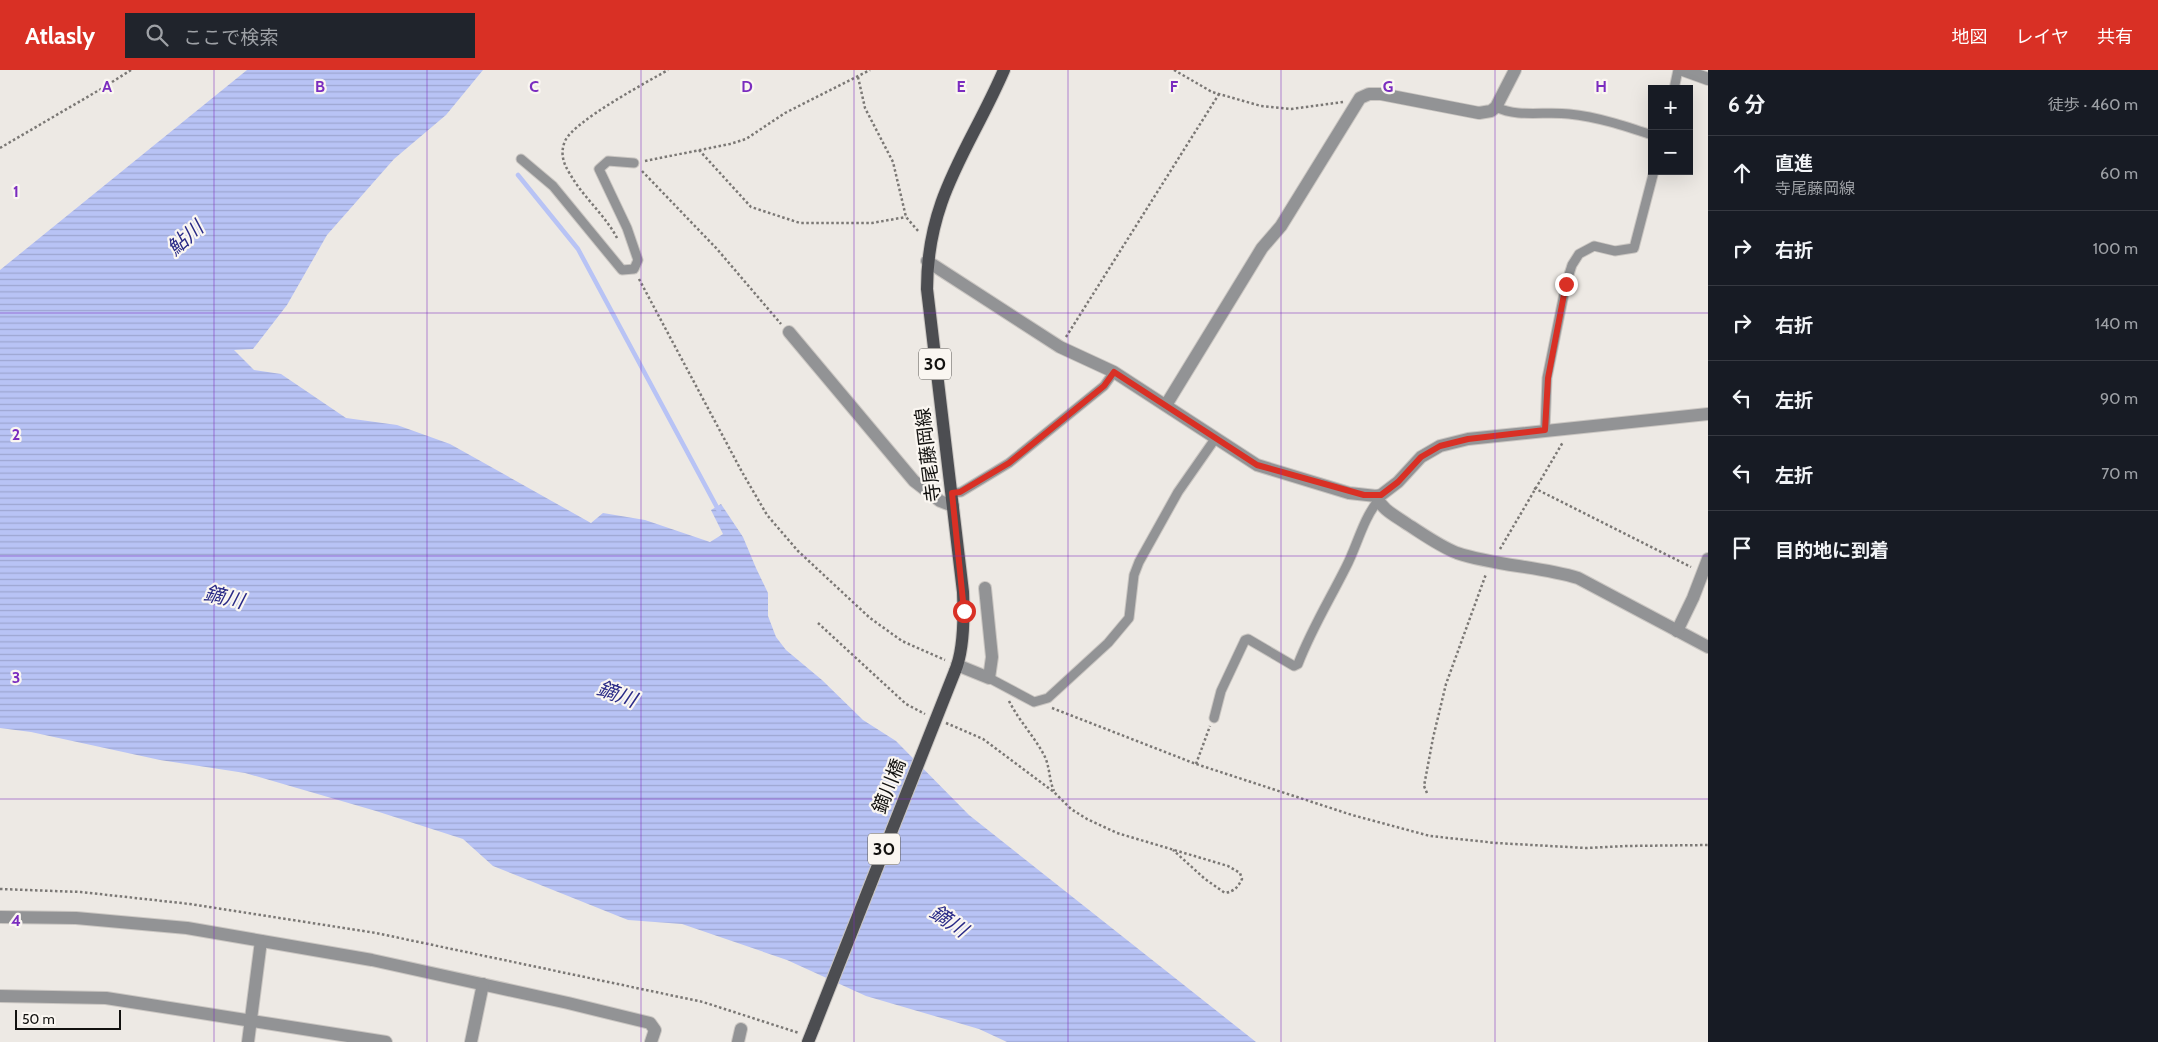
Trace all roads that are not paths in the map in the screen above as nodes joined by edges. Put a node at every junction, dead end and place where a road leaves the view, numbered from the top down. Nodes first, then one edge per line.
1 (1004, 70) edge
2 (1515, 70) edge
3 (1678, 70) edge
4 (1683, 70) edge
5 (1708, 79) edge
6 (1675, 85) edge
7 (1496, 107) junction
8 (1648, 134) edge
9 (520, 159) dead end
10 (634, 163) road end
11 (1653, 175) edge
12 (927, 261) junction
13 (789, 332) road end
14 (1114, 372) junction
15 (1166, 405) junction
16 (1708, 414) edge
17 (1545, 430) junction
18 (1215, 439) junction
19 (1378, 499) junction
20 (952, 500) junction
21 (1708, 559) edge
22 (985, 588) dead end
23 (1677, 631) junction
24 (1708, 647) edge
25 (956, 668) junction
26 (989, 678) junction
27 (1214, 718) dead end
28 (0, 917) edge
29 (261, 941) junction
30 (483, 984) junction
31 (0, 996) edge
32 (250, 1022) junction
33 (741, 1029) dead end
34 (811, 1035) edge
35 (248, 1042) edge
36 (386, 1042) edge
37 (470, 1042) edge
38 (651, 1042) edge
39 (738, 1042) edge

1 - 12 main road, 寺尾藤岡線 / 30
2 - 7 street
3 - 6 lane
4 - 5 street
7 - 8 lane
7 - 15 street
9 - 10 lane
11 - 17 lane
12 - 14 street
12 - 20 main road, 寺尾藤岡線 / 30
13 - 20 street
14 - 15 street
14 - 20 lane
15 - 18 street
16 - 17 street
17 - 19 street
18 - 19 street
18 - 26 lane
19 - 23 street
19 - 27 lane
20 - 25 main road, 寺尾藤岡線 / 30
21 - 23 street
22 - 26 street
23 - 24 street
25 - 26 street
25 - 34 main road, 鏑川橋 / 30, bridge
28 - 29 street
29 - 30 street
29 - 32 street
30 - 37 street
30 - 38 street
31 - 32 street
32 - 35 street
32 - 36 street
33 - 39 street

